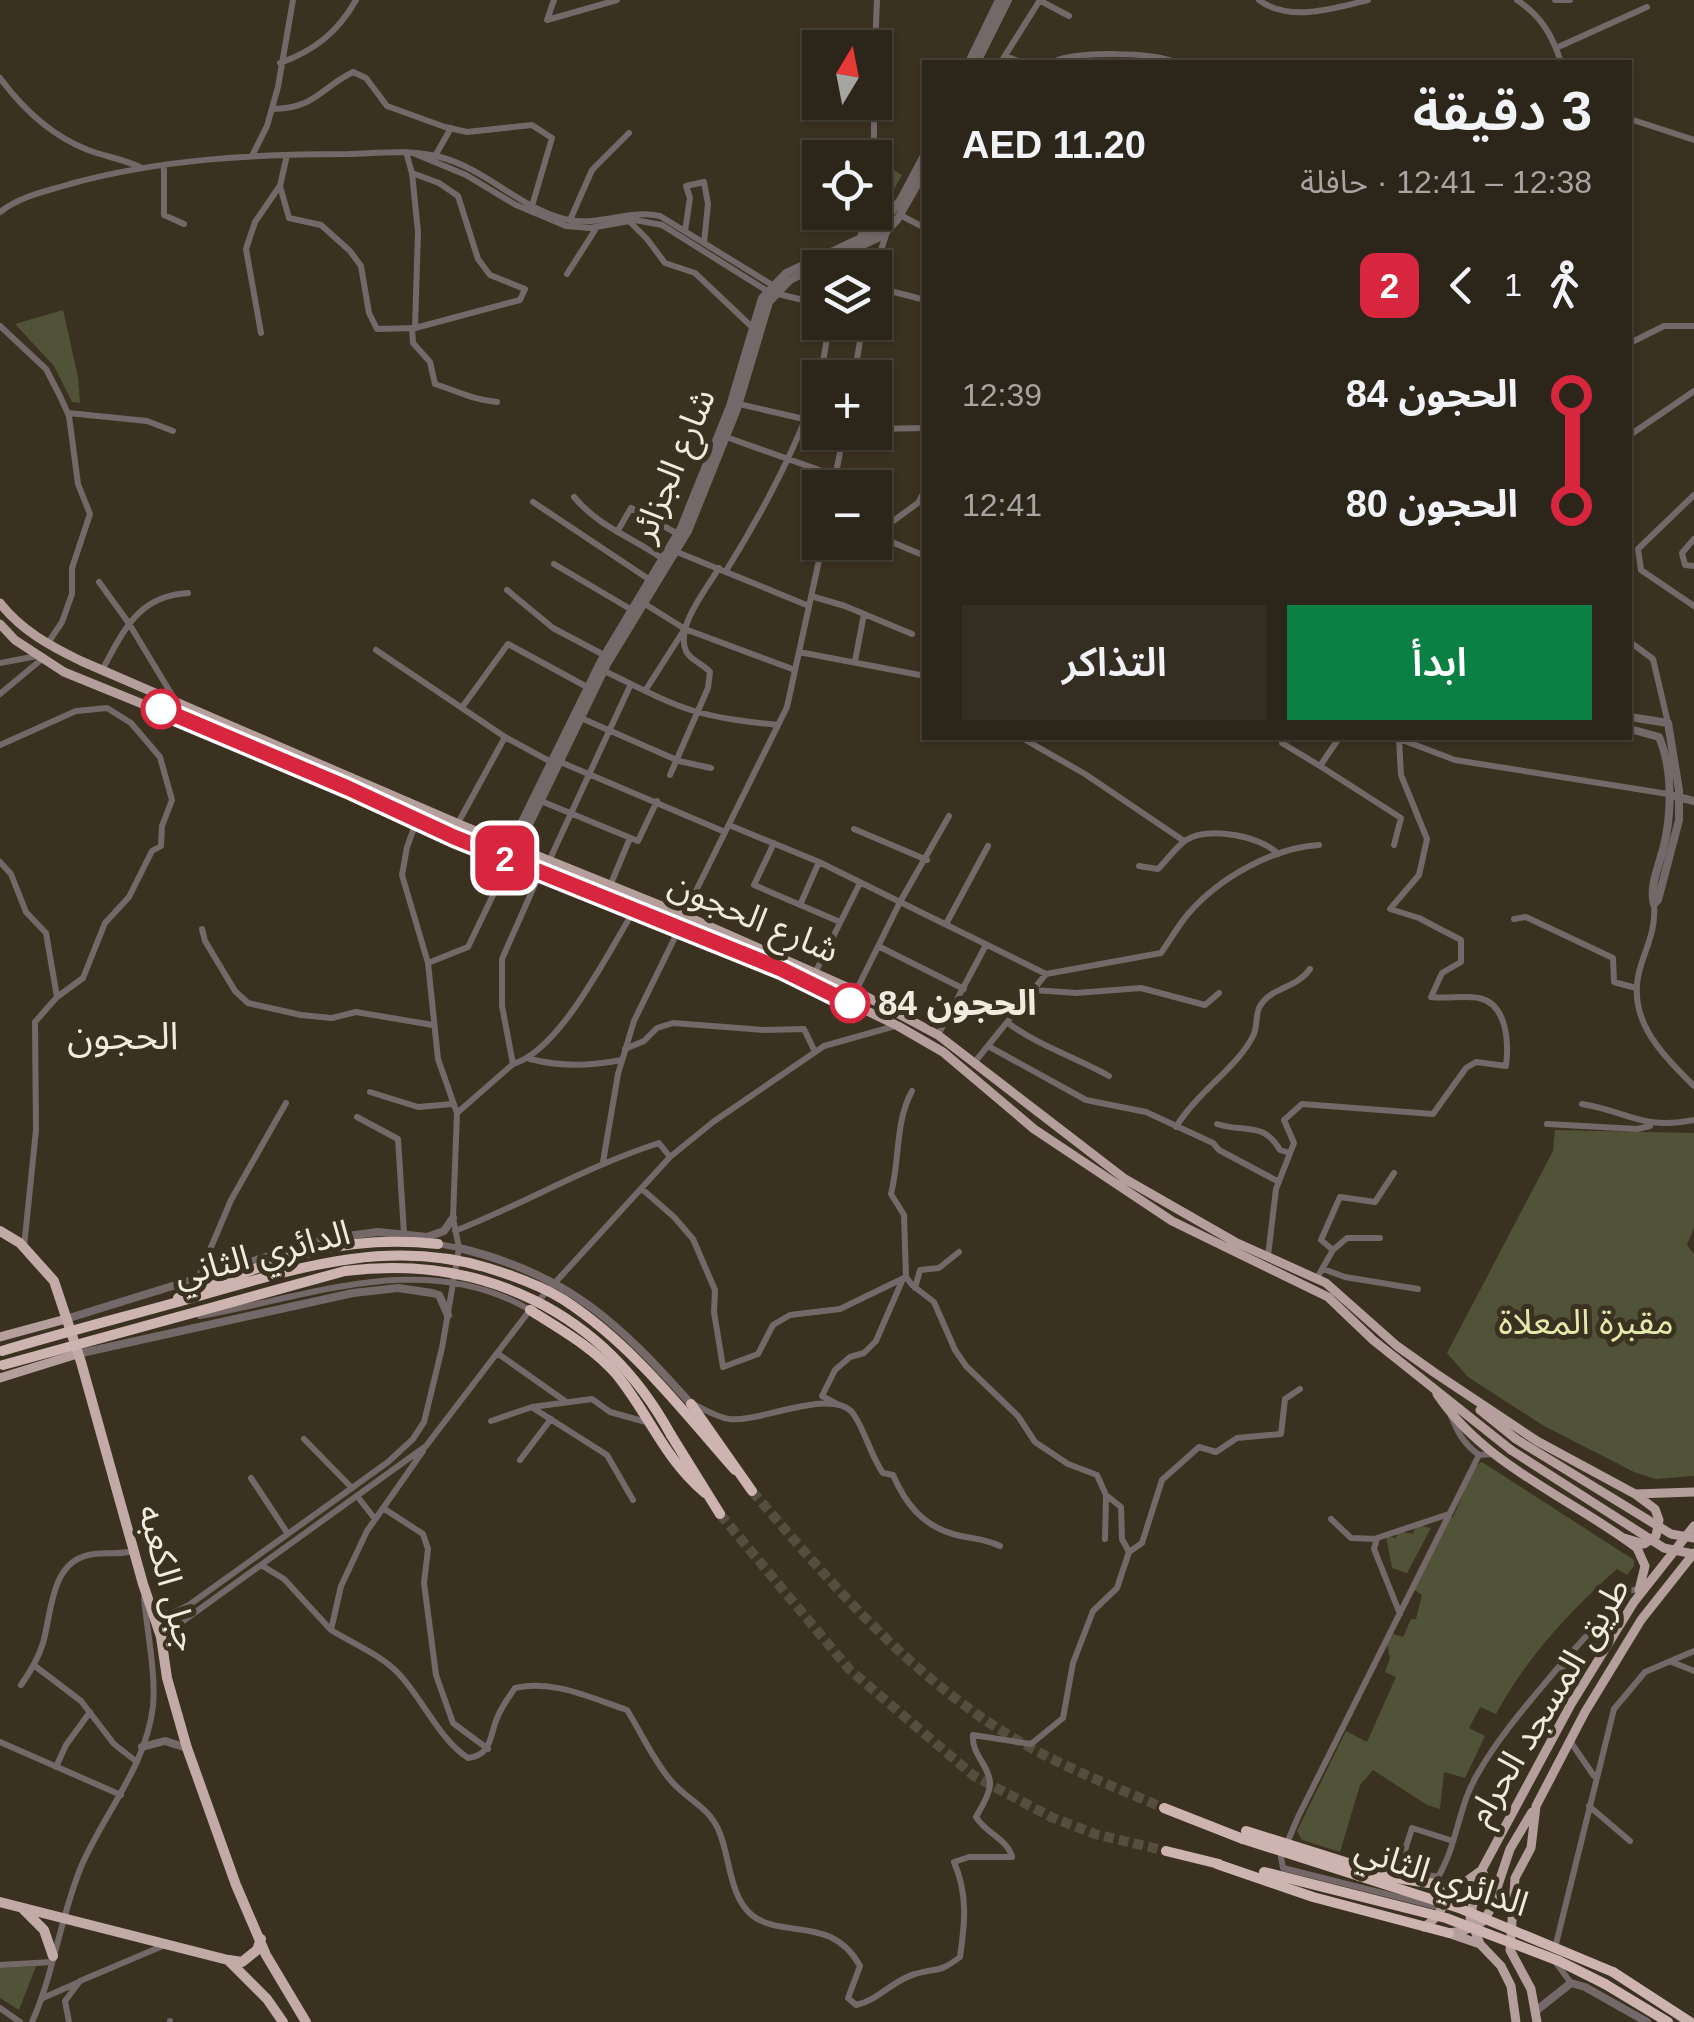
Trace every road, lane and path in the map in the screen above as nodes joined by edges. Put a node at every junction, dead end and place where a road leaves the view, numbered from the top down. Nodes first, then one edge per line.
1 (292, 0) edge
2 (356, 0) edge
3 (554, 0) edge
4 (617, 0) edge
5 (878, 0) edge
6 (1000, 0) edge
7 (1008, 0) edge
8 (1040, 0) edge
9 (1260, 0) edge
10 (1299, 0) edge
11 (1368, 0) edge
12 (1517, 0) edge
13 (1555, 0) edge
14 (1570, 0) edge
15 (1647, 7) dead end
16 (1325, 10) junction
17 (1069, 16) dead end
18 (876, 30) edge
19 (1556, 48) junction
20 (1003, 59) edge
21 (970, 60) edge
22 (979, 60) edge
23 (1061, 60) edge
24 (1166, 60) edge
25 (1560, 60) edge
26 (280, 63) junction
27 (0, 78) edge
28 (3, 87) edge
29 (272, 109) junction
30 (1632, 120) edge
31 (451, 128) junction
32 (628, 132) dead end
33 (1694, 140) edge
34 (409, 152) junction
35 (287, 155) junction
36 (435, 156) junction
37 (251, 157) junction
38 (922, 159) edge
39 (164, 166) junction
40 (143, 168) junction
41 (412, 173) junction
42 (922, 177) edge
43 (280, 186) junction
44 (532, 206) junction
45 (0, 212) edge
46 (900, 215) junction
47 (570, 220) junction
48 (629, 222) junction
49 (184, 224) dead end
50 (598, 226) junction
51 (922, 226) edge
52 (865, 230) edge
53 (865, 230) edge
54 (685, 231) junction
55 (887, 232) junction
56 (704, 243) junction
57 (862, 243) junction
58 (859, 250) edge
59 (869, 250) edge
60 (879, 250) edge
61 (568, 274) dead end
62 (773, 291) junction
63 (892, 291) edge
64 (802, 299) edge
65 (922, 299) edge
66 (0, 326) edge
67 (1694, 326) edge
68 (752, 327) junction
69 (413, 328) junction
70 (261, 333) dead end
71 (1632, 342) edge
72 (1694, 391) edge
73 (496, 402) dead end
74 (739, 404) junction
75 (67, 413) junction
76 (802, 414) edge
77 (802, 422) edge
78 (922, 428) edge
79 (892, 429) edge
80 (173, 432) dead end
81 (1632, 434) edge
82 (726, 437) junction
83 (785, 459) junction
84 (818, 470) edge
85 (922, 494) edge
86 (1694, 496) edge
87 (574, 497) dead end
88 (533, 502) dead end
89 (913, 506) junction
90 (922, 508) edge
91 (892, 522) edge
92 (617, 532) junction
93 (678, 534) junction
94 (1694, 539) edge
95 (892, 542) edge
96 (677, 552) junction
97 (922, 555) edge
98 (664, 560) junction
99 (819, 560) edge
100 (554, 564) dead end
101 (1694, 566) edge
102 (723, 570) junction
103 (651, 581) junction
104 (99, 582) dead end
105 (507, 590) dead end
106 (188, 592) dead end
107 (811, 596) junction
108 (0, 602) edge
109 (645, 604) junction
110 (809, 606) junction
111 (1694, 606) edge
112 (632, 610) junction
113 (864, 614) junction
114 (128, 622) junction
115 (0, 624) edge
116 (685, 629) junction
117 (912, 634) dead end
118 (0, 635) edge
119 (15, 640) junction
120 (47, 644) junction
121 (1632, 644) edge
122 (376, 650) dead end
123 (799, 652) junction
124 (604, 655) junction
125 (40, 658) junction
126 (855, 662) junction
127 (0, 663) edge
128 (102, 670) junction
129 (795, 670) junction
130 (604, 671) junction
131 (922, 675) edge
132 (630, 686) junction
133 (588, 687) junction
134 (645, 692) junction
135 (0, 694) edge
136 (175, 701) junction
137 (463, 706) junction
138 (700, 712) junction
139 (1632, 717) edge
140 (581, 718) junction
141 (1657, 722) junction
142 (1668, 724) junction
143 (778, 725) junction
144 (611, 730) junction
145 (1632, 730) edge
146 (505, 736) junction
147 (1659, 737) junction
148 (1026, 740) edge
149 (1282, 740) edge
150 (1338, 740) edge
151 (1398, 740) edge
152 (1403, 740) edge
153 (0, 744) edge
154 (554, 761) junction
155 (678, 761) junction
156 (1320, 766) junction
157 (711, 768) dead end
158 (670, 775) dead end
159 (591, 776) junction
160 (1668, 794) junction
161 (1679, 798) junction
162 (540, 800) junction
163 (1694, 800) edge
164 (657, 801) junction
165 (573, 814) junction
166 (949, 816) dead end
167 (417, 820) junction
168 (458, 824) junction
169 (727, 828) junction
170 (854, 829) dead end
171 (630, 838) junction
172 (1184, 841) junction
173 (506, 843) junction
174 (774, 844) junction
175 (1319, 845) dead end
176 (1394, 845) dead end
177 (988, 846) dead end
178 (521, 849) junction
179 (1278, 854) junction
180 (510, 860) junction
181 (926, 860) junction
182 (549, 861) junction
183 (0, 862) edge
184 (820, 862) junction
185 (1139, 866) dead end
186 (540, 873) junction
187 (860, 882) junction
188 (610, 886) junction
189 (900, 902) junction
190 (1654, 904) junction
191 (800, 905) junction
192 (635, 909) junction
193 (684, 915) junction
194 (1514, 919) dead end
195 (840, 922) junction
196 (946, 925) junction
197 (680, 926) junction
198 (202, 928) dead end
199 (986, 945) junction
200 (880, 947) junction
201 (428, 962) junction
202 (1310, 969) dead end
203 (814, 973) junction
204 (1046, 974) junction
205 (1636, 988) junction
206 (964, 989) junction
207 (1034, 990) junction
208 (856, 991) junction
209 (1219, 993) dead end
210 (57, 998) junction
211 (1008, 1023) junction
212 (433, 1025) junction
213 (898, 1026) junction
214 (938, 1035) junction
215 (988, 1046) junction
216 (625, 1049) junction
217 (815, 1052) junction
218 (530, 1059) junction
219 (622, 1060) junction
220 (974, 1063) junction
221 (514, 1064) junction
222 (1109, 1076) dead end
223 (1694, 1086) edge
224 (912, 1091) dead end
225 (370, 1092) dead end
226 (286, 1103) dead end
227 (452, 1104) junction
228 (1582, 1104) dead end
229 (456, 1112) junction
230 (357, 1117) dead end
231 (1694, 1120) edge
232 (1217, 1124) dead end
233 (1547, 1124) dead end
234 (1656, 1124) junction
235 (1176, 1127) junction
236 (1290, 1153) junction
237 (670, 1157) junction
238 (602, 1162) junction
239 (1394, 1173) dead end
240 (1279, 1182) junction
241 (642, 1189) junction
242 (454, 1218) junction
243 (0, 1231) edge
244 (455, 1231) junction
245 (404, 1234) junction
246 (427, 1236) junction
247 (1380, 1238) dead end
248 (438, 1244) junction
249 (24, 1247) junction
250 (459, 1248) junction
251 (1333, 1250) junction
252 (959, 1252) dead end
253 (1268, 1256) junction
254 (1320, 1274) junction
255 (906, 1277) junction
256 (198, 1278) junction
257 (555, 1281) junction
258 (454, 1284) junction
259 (915, 1288) junction
260 (1418, 1289) dead end
261 (530, 1310) junction
262 (137, 1313) junction
263 (448, 1316) junction
264 (66, 1319) junction
265 (145, 1325) junction
266 (0, 1337) edge
267 (1, 1351) edge
268 (497, 1353) junction
269 (78, 1354) junction
270 (2, 1366) edge
271 (0, 1378) edge
272 (1432, 1378) junction
273 (1300, 1389) dead end
274 (566, 1401) junction
275 (692, 1404) junction
276 (839, 1405) junction
277 (532, 1408) junction
278 (717, 1415) junction
279 (1451, 1415) junction
280 (551, 1419) junction
281 (491, 1421) dead end
282 (647, 1422) junction
283 (708, 1426) junction
284 (304, 1439) dead end
285 (426, 1446) junction
286 (1493, 1454) junction
287 (1479, 1455) junction
288 (520, 1460) dead end
289 (735, 1470) junction
290 (250, 1478) dead end
291 (350, 1487) junction
292 (752, 1490) tunnel mouth
293 (1694, 1492) edge
294 (705, 1493) junction
295 (1636, 1494) junction
296 (357, 1496) junction
297 (1106, 1496) junction
298 (634, 1500) dead end
299 (383, 1508) junction
300 (1450, 1513) junction
301 (720, 1514) tunnel mouth
302 (375, 1519) junction
303 (1332, 1519) dead end
304 (1694, 1526) edge
305 (288, 1534) junction
306 (1624, 1538) junction
307 (1694, 1538) edge
308 (1105, 1539) dead end
309 (1377, 1539) junction
310 (1000, 1546) dead end
311 (134, 1551) junction
312 (1128, 1552) junction
313 (1694, 1553) edge
314 (260, 1565) junction
315 (143, 1584) junction
316 (1640, 1589) junction
317 (1634, 1602) junction
318 (150, 1604) junction
319 (1400, 1614) junction
320 (331, 1630) junction
321 (161, 1637) junction
322 (1694, 1651) edge
323 (1671, 1661) junction
324 (1562, 1662) junction
325 (35, 1666) junction
326 (1694, 1671) edge
327 (21, 1685) dead end
328 (1570, 1706) junction
329 (90, 1712) junction
330 (1570, 1740) junction
331 (0, 1742) edge
332 (142, 1747) junction
333 (187, 1748) junction
334 (488, 1749) junction
335 (137, 1762) junction
336 (56, 1767) junction
337 (1595, 1777) junction
338 (121, 1795) junction
339 (1536, 1806) junction
340 (1590, 1806) junction
341 (1164, 1808) tunnel mouth
342 (1244, 1835) junction
343 (1630, 1840) dead end
344 (1452, 1842) junction
345 (1166, 1851) tunnel mouth
346 (1482, 1870) junction
347 (1263, 1877) junction
348 (1497, 1880) junction
349 (1440, 1881) junction
350 (0, 1902) edge
351 (22, 1908) junction
352 (1442, 1908) junction
353 (64, 1916) junction
354 (1474, 1926) junction
355 (1424, 1927) junction
356 (1449, 1933) junction
357 (261, 1939) junction
358 (1480, 1944) junction
359 (165, 1945) junction
360 (52, 1959) junction
361 (228, 1960) junction
362 (0, 1965) edge
363 (80, 1982) junction
364 (1571, 1983) junction
365 (42, 1998) junction
366 (0, 2008) edge
367 (1537, 2010) junction
368 (1689, 2020) edge
369 (20, 2022) edge
370 (32, 2022) edge
371 (69, 2022) edge
372 (283, 2022) edge
373 (306, 2022) edge
374 (1516, 2022) edge
375 (1537, 2022) edge
376 (1647, 2022) edge
377 (1668, 2022) edge

1 - 26 street
2 - 26 street
3 - 4 street
5 - 18 street
6 - 21 street
7 - 22 street
8 - 17 street
8 - 20 street
9 - 16 street
10 - 16 street
11 - 16 street
12 - 19 street
13 - 14 street
15 - 19 street
19 - 25 street
23 - 24 street
26 - 29 street
27 - 28 street
28 - 40 street
29 - 31 street
29 - 37 street
30 - 33 street
31 - 36 street
31 - 44 street
32 - 47 street
34 - 35 street
34 - 36 street
34 - 41 street
34 - 50 street
35 - 37 street
35 - 43 street
36 - 44 street
37 - 39 street
38 - 57 street
39 - 40 street
39 - 49 street
40 - 45 street
41 - 69 street
41 - 69 street
42 - 46 street
43 - 69 street
43 - 70 street
44 - 47 street
46 - 51 street
46 - 55 street
47 - 54 street
48 - 50 street
48 - 62 street
48 - 68 street
50 - 61 street
52 - 57 street
53 - 57 street
54 - 56 street
54 - 56 street
55 - 57 street
55 - 60 street
56 - 62 street
57 - 58 street
57 - 59 street
57 - 62 street
62 - 64 street
62 - 68 street, شارع الجزائر
62 - 74 street, شارع الجزائر
63 - 65 street
66 - 75 street
67 - 71 street
68 - 93 street, شارع الجزائر
69 - 73 street
72 - 81 street
74 - 76 street
74 - 82 street, شارع الجزائر
75 - 80 street
75 - 120 street
77 - 83 street
78 - 79 street
82 - 83 street
82 - 96 street, شارع الجزائر
83 - 84 street
83 - 102 street
85 - 89 street
86 - 111 street
87 - 92 street
88 - 103 street
89 - 90 street
89 - 91 street
92 - 93 street
92 - 98 street
93 - 98 street, شارع الجزائر
94 - 101 street
95 - 97 street
96 - 102 street
96 - 109 street, شارع الجزائر
98 - 103 street, شارع الجزائر
99 - 107 street
100 - 112 street
102 - 110 street
102 - 116 street
103 - 112 street, شارع الجزائر
104 - 114 street
105 - 124 street
106 - 114 street
107 - 110 street
107 - 113 street
108 - 120 main road, شارع الحجون
109 - 116 street
109 - 130 street, شارع الجزائر
110 - 123 street
112 - 124 street, شارع الجزائر
113 - 117 street
113 - 126 street
114 - 128 street
114 - 136 street
115 - 119 main road, شارع الحجون
116 - 129 street
116 - 134 street
116 - 138 street
118 - 119 street
119 - 125 main road, شارع الحجون
120 - 128 main road, شارع الحجون
121 - 142 street
122 - 137 street
123 - 126 street
123 - 129 street
124 - 133 street, شارع الجزائر
125 - 127 street
125 - 135 street
125 - 167 main road, شارع الحجون
126 - 131 street
128 - 136 main road, شارع الحجون
129 - 143 street
130 - 132 street
130 - 140 street, شارع الجزائر
132 - 134 street
132 - 144 street
133 - 137 street
133 - 154 street, شارع الجزائر
134 - 138 street
136 - 168 main road, شارع الحجون
137 - 146 street
138 - 143 street
138 - 155 street
139 - 141 street
140 - 144 street
140 - 154 street, شارع الجزائر
141 - 142 street
141 - 147 street
142 - 161 street
143 - 169 street
144 - 155 street
144 - 159 street
145 - 147 street
146 - 154 street
146 - 168 street
147 - 160 street
148 - 172 street
149 - 156 street
150 - 156 street
151 - 236 street
152 - 160 street
153 - 210 street
154 - 159 street
154 - 162 street, شارع الجزائر
154 - 173 street, شارع الجزائر
155 - 157 street
155 - 158 street
156 - 176 street
159 - 164 street
159 - 165 street
160 - 161 street
160 - 190 street
161 - 163 street
161 - 190 street
162 - 165 street
162 - 178 street, شارع الجزائر
164 - 169 street
164 - 171 street
165 - 171 street
165 - 182 street
166 - 181 street
167 - 180 main road, شارع الحجون
167 - 201 street
168 - 173 main road, شارع الحجون
169 - 174 street
169 - 193 street
170 - 181 street
171 - 188 street
172 - 179 street
172 - 185 street
173 - 178 main road, شارع الحجون
174 - 184 street
174 - 191 street
175 - 179 street
177 - 196 street
178 - 182 main road, شارع الحجون
179 - 204 street
180 - 186 main road, شارع الحجون
180 - 201 street
181 - 189 street
182 - 188 main road, شارع الحجون
183 - 210 street
184 - 187 street
184 - 191 street
186 - 192 main road, شارع الحجون
186 - 221 street
187 - 189 street
187 - 195 street
188 - 193 main road, شارع الحجون
189 - 196 street
189 - 200 street
190 - 205 street
191 - 195 street
192 - 197 main road, شارع الحجون
192 - 218 street
193 - 203 main road, شارع الحجون
194 - 205 street
195 - 203 street
196 - 199 street
197 - 213 main road, شارع الحجون
197 - 216 street
198 - 212 street
199 - 204 street
199 - 206 street
200 - 206 street
200 - 208 street
201 - 212 street
202 - 235 street
203 - 208 main road, شارع الحجون
204 - 207 street
205 - 223 street
206 - 214 street
207 - 209 street
207 - 211 street
208 - 214 main road, شارع الحجون
210 - 249 street
211 - 215 street
211 - 222 street
212 - 227 street
213 - 217 street
213 - 272 main road, شارع الحجون
214 - 220 main road, شارع الحجون
215 - 220 street
215 - 235 street
216 - 217 street
216 - 219 street
217 - 237 street
218 - 219 street
218 - 221 street
219 - 238 street
220 - 253 main road, شارع الحجون
221 - 229 street
224 - 255 street
225 - 227 street
226 - 256 street
227 - 229 street
228 - 234 street
229 - 242 street
230 - 245 street
231 - 234 street
232 - 236 street
233 - 234 street
235 - 240 street
236 - 240 street
237 - 238 street
237 - 241 street
238 - 244 street
239 - 251 street
240 - 253 street
241 - 255 street
241 - 257 street
242 - 244 street
242 - 246 street
243 - 249 highway, جبل الكعبه
244 - 250 street
245 - 246 street
245 - 256 street
246 - 248 street
247 - 251 street
248 - 250 street
248 - 262 highway, bridge
249 - 264 highway, جبل الكعبه
250 - 257 street
250 - 258 street
251 - 254 street
252 - 259 street
253 - 254 main road, شارع الحجون
254 - 260 street
254 - 272 main road, شارع الحجون
255 - 259 street
255 - 276 street
256 - 264 street
257 - 261 street
257 - 275 street
258 - 261 street
258 - 263 street
258 - 265 street
259 - 297 street
261 - 268 street
261 - 282 highway
262 - 267 highway, الدائري الثاني, bridge
262 - 289 highway, الدائري الثاني, bridge
263 - 269 street
263 - 291 street
264 - 266 main road
264 - 269 highway, جبل الكعبه
265 - 270 highway, الدائري الثاني, bridge
265 - 294 highway, الدائري الثاني, bridge
268 - 274 street
268 - 285 street
269 - 271 main road
269 - 311 highway, جبل الكعبه
272 - 279 main road
272 - 295 main road
272 - 307 main road, bridge
272 - 313 main road, bridge
273 - 312 street
274 - 277 street
274 - 282 street
275 - 278 street
275 - 283 highway
276 - 278 street
276 - 310 street
277 - 280 street
277 - 281 street
278 - 283 street
279 - 286 main road
279 - 287 street
280 - 288 street
280 - 298 street
282 - 294 highway
283 - 289 highway
284 - 291 street
285 - 296 street
285 - 299 street
286 - 287 street
286 - 306 main road
287 - 300 street
289 - 292 highway, الدائري الثاني
290 - 305 street
291 - 305 street
293 - 295 main road
294 - 301 highway, الدائري الثاني
295 - 306 main road
296 - 302 street
296 - 314 street
297 - 308 street
297 - 312 street
299 - 302 street
299 - 334 street
300 - 309 street
300 - 319 street
302 - 320 street
303 - 309 street
304 - 317 main road, طريق المسجد الحرام
305 - 318 street
306 - 316 main road
309 - 319 street
311 - 315 highway, جبل الكعبه
311 - 325 street
312 - 334 street
313 - 330 main road, طريق المسجد الحرام
314 - 320 street
314 - 321 street
315 - 318 highway, جبل الكعبه
315 - 332 street
316 - 317 main road
316 - 324 street
317 - 328 main road, طريق المسجد الحرام
318 - 321 highway, جبل الكعبه
319 - 352 street
320 - 334 street
321 - 333 highway, جبل الكعبه
322 - 323 street
323 - 326 street
323 - 337 street
324 - 328 street
324 - 344 street
325 - 327 street
325 - 329 street
328 - 346 main road, طريق المسجد الحرام
329 - 335 street
329 - 336 street
330 - 337 street
330 - 339 main road, طريق المسجد الحرام
331 - 336 street
332 - 333 street
332 - 335 street
333 - 357 highway, جبل الكعبه
335 - 338 street
336 - 338 street
337 - 340 street
338 - 353 street
339 - 348 main road
339 - 367 main road, طريق المسجد الحرام
340 - 343 street
340 - 364 street
341 - 342 highway, الدائري الثاني
342 - 349 highway, bridge
342 - 368 highway, الدائري الثاني, bridge
344 - 349 street
344 - 349 street
345 - 347 highway, الدائري الثاني
346 - 348 main road
346 - 349 main road
346 - 354 main road, طريق المسجد الحرام
347 - 355 highway
347 - 377 highway, الدائري الثاني, bridge
348 - 354 main road
349 - 352 main road
350 - 351 highway
351 - 353 highway
351 - 360 highway
352 - 355 main road
353 - 359 highway
353 - 360 street
354 - 356 main road
354 - 358 main road, طريق المسجد الحرام
355 - 356 highway
356 - 358 main road
357 - 361 highway
357 - 373 highway, جبل الكعبه
358 - 374 main road, طريق المسجد الحرام
359 - 361 highway
359 - 363 street
360 - 362 street
360 - 365 street
361 - 372 highway
363 - 365 street
363 - 371 street
364 - 367 street
364 - 376 street
365 - 370 street
366 - 369 street
367 - 375 main road, طريق المسجد الحرام

